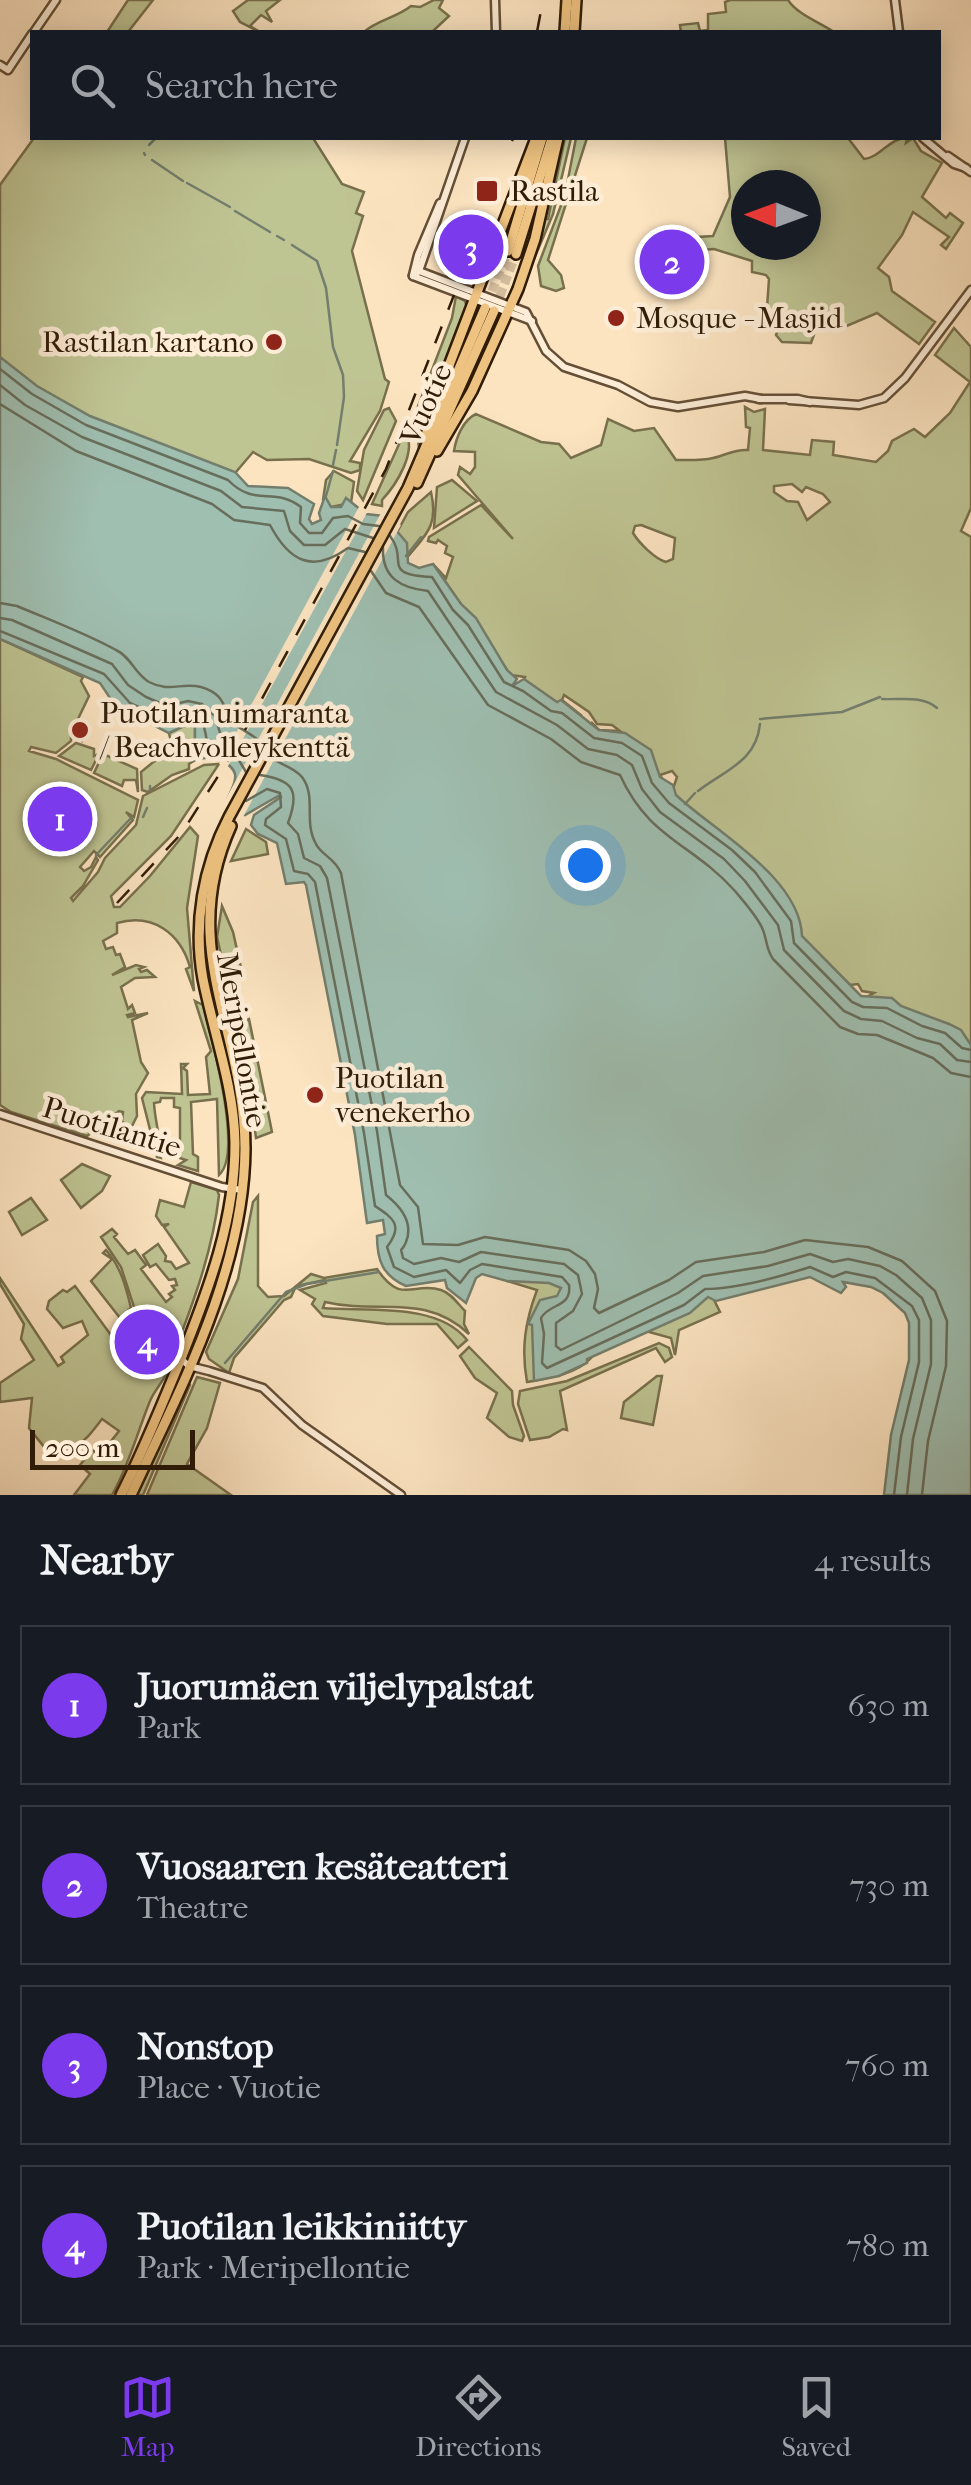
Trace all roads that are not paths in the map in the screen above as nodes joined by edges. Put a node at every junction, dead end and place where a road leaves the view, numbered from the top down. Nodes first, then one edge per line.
1 (56, 0) edge
2 (495, 0) edge
3 (567, 0) edge
4 (576, 0) edge
5 (895, 0) edge
6 (35, 30) edge
7 (496, 30) edge
8 (564, 30) edge
9 (574, 30) edge
10 (899, 30) edge
11 (30, 37) edge
12 (0, 65) edge
13 (464, 140) edge
14 (538, 140) edge
15 (539, 140) edge
16 (554, 140) edge
17 (555, 140) edge
18 (926, 140) edge
19 (968, 170) edge
20 (971, 290) edge
21 (475, 296) junction
22 (510, 309) junction
23 (490, 310) tunnel mouth
24 (423, 464) junction
25 (231, 818) joint
26 (0, 1114) edge
27 (238, 1186) junction
28 (187, 1361) junction
29 (121, 1495) edge
30 (131, 1495) edge
31 (401, 1495) edge

1 - 6 street
2 - 7 street
3 - 8 main road
4 - 9 main road
5 - 10 street
11 - 12 street
13 - 21 street
14 - 21 main road
15 - 16 main road
17 - 22 main road
18 - 19 street
20 - 22 street
21 - 22 street
21 - 24 main road
22 - 24 main road
23 - 24 main road, Vuotie
24 - 25 main road, Vuotie
25 - 27 main road, Meripellontie
26 - 27 street, Puotilantie
27 - 28 main road, Meripellontie
28 - 29 main road, Meripellontie
28 - 30 main road, Meripellontie
28 - 31 street

